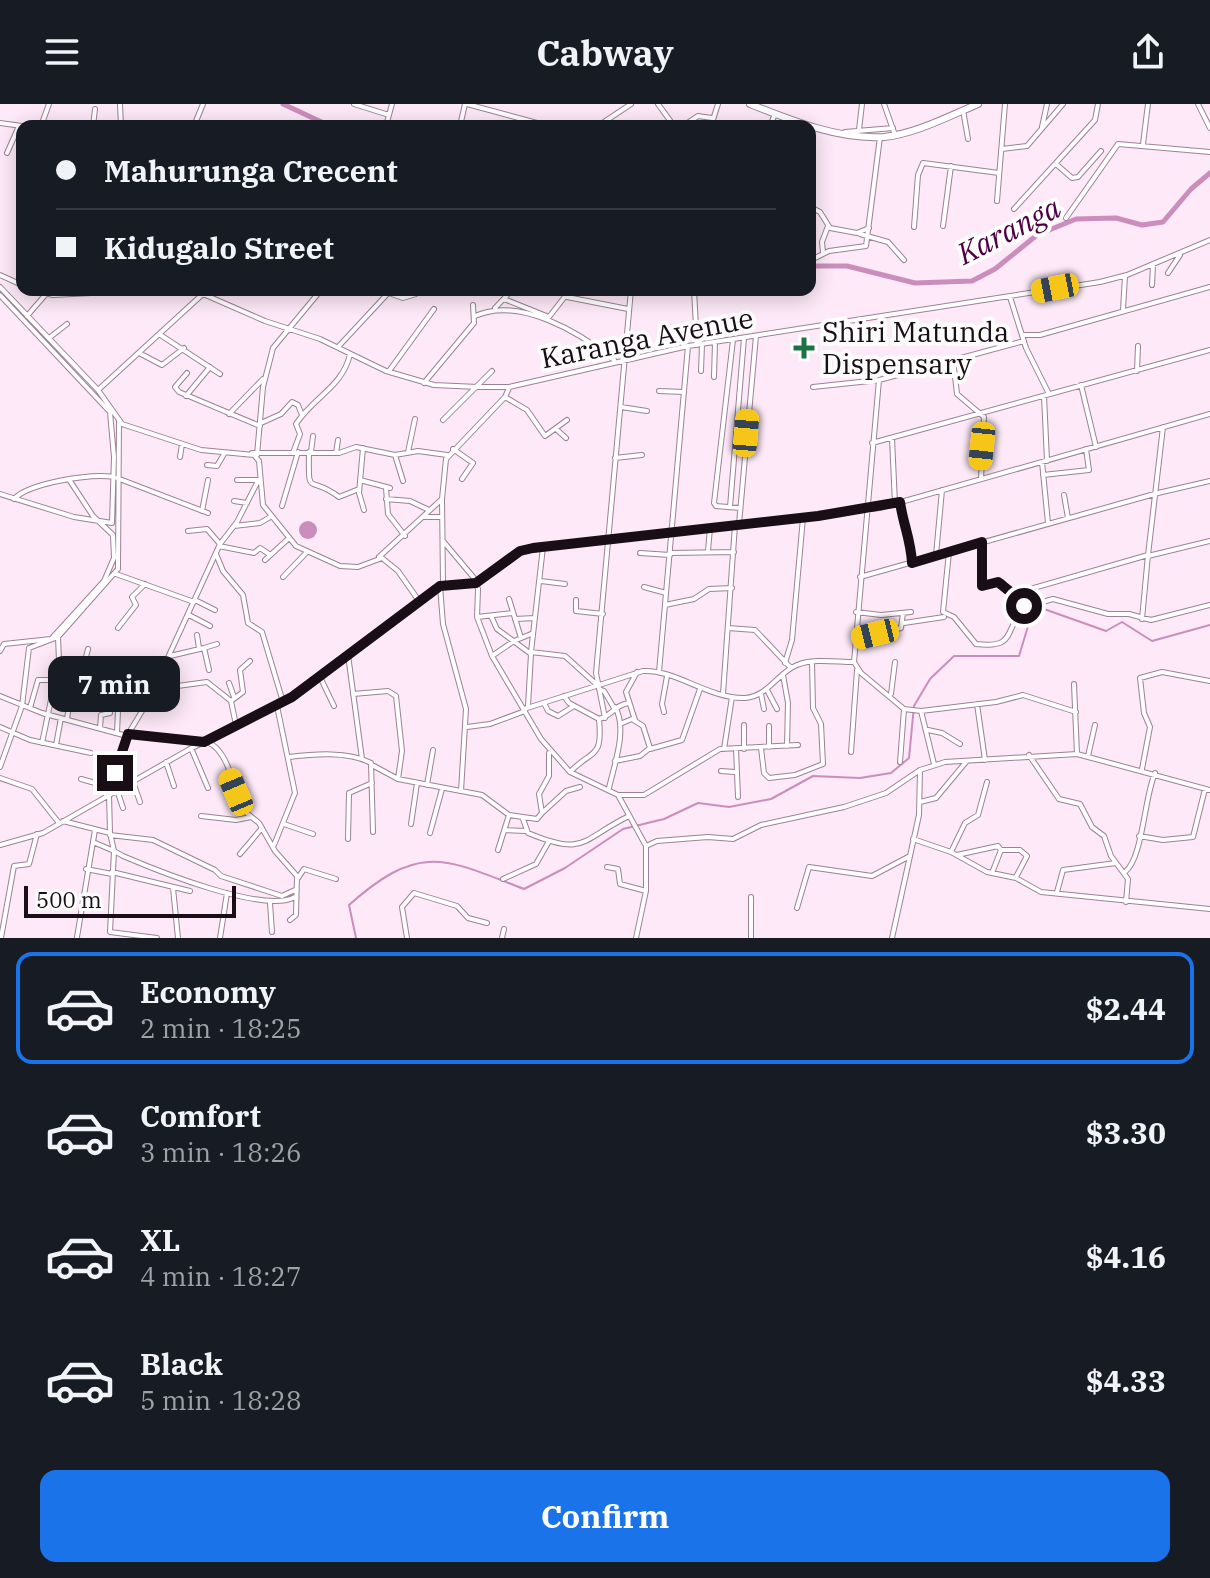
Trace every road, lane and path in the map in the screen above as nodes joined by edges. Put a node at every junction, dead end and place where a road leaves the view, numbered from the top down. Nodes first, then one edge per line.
1 (193, 104) edge
2 (354, 104) edge
3 (392, 104) edge
4 (466, 104) edge
5 (631, 104) edge
6 (718, 104) edge
7 (862, 104) edge
8 (886, 104) edge
9 (978, 104) edge
10 (1005, 104) edge
11 (1047, 104) edge
12 (1062, 104) edge
13 (1098, 104) edge
14 (1148, 104) edge
15 (1198, 104) edge
16 (755, 105) edge
17 (202, 106) edge
18 (95, 109) dead end
19 (963, 110) junction
20 (775, 114) junction
21 (389, 115) junction
22 (712, 118) joint
23 (94, 120) edge
24 (388, 120) edge
25 (518, 120) edge
26 (607, 120) edge
27 (692, 120) edge
28 (772, 120) edge
29 (797, 120) edge
30 (816, 125) edge
31 (1210, 128) edge
32 (1041, 129) junction
33 (859, 130) junction
34 (894, 131) junction
35 (842, 132) junction
36 (16, 134) edge
37 (880, 137) junction
38 (968, 139) dead end
39 (1143, 144) junction
40 (1002, 149) junction
41 (1101, 151) dead end
42 (1210, 152) edge
43 (7, 153) dead end
44 (1056, 164) junction
45 (951, 166) junction
46 (999, 173) junction
47 (997, 201) dead end
48 (1014, 209) dead end
49 (816, 210) edge
50 (1066, 218) dead end
51 (828, 226) junction
52 (943, 226) dead end
53 (871, 227) junction
54 (914, 227) dead end
55 (857, 233) junction
56 (869, 236) junction
57 (1210, 240) edge
58 (823, 253) junction
59 (1181, 253) junction
60 (816, 257) edge
61 (904, 260) dead end
62 (1153, 265) junction
63 (1168, 273) dead end
64 (1125, 276) junction
65 (1152, 285) dead end
66 (0, 287) edge
67 (1210, 287) edge
68 (0, 295) edge
69 (44, 296) edge
70 (202, 296) edge
71 (216, 296) edge
72 (316, 296) edge
73 (385, 296) edge
74 (507, 296) edge
75 (630, 296) edge
76 (695, 296) edge
77 (566, 297) joint
78 (1010, 297) junction
79 (504, 299) junction
80 (473, 305) dead end
81 (495, 308) junction
82 (434, 309) dead end
83 (628, 309) junction
84 (1123, 310) junction
85 (27, 316) junction
86 (475, 316) junction
87 (67, 324) dead end
88 (288, 328) junction
89 (159, 334) junction
90 (756, 336) junction
91 (744, 337) junction
92 (49, 338) junction
93 (1023, 338) junction
94 (733, 340) junction
95 (715, 342) junction
96 (700, 344) junction
97 (688, 346) junction
98 (1138, 346) dead end
99 (338, 347) junction
100 (184, 348) junction
101 (1210, 350) edge
102 (141, 354) junction
103 (350, 354) junction
104 (624, 358) junction
105 (953, 359) junction
106 (614, 361) junction
107 (210, 366) junction
108 (389, 371) junction
109 (492, 371) dead end
110 (701, 371) dead end
111 (1137, 371) junction
112 (187, 373) dead end
113 (220, 374) dead end
114 (714, 377) dead end
115 (265, 378) junction
116 (879, 380) junction
117 (424, 383) junction
118 (1081, 385) junction
119 (478, 387) junction
120 (509, 387) junction
121 (813, 387) dead end
122 (98, 390) junction
123 (659, 391) dead end
124 (684, 392) junction
125 (1046, 395) junction
126 (186, 396) junction
127 (505, 397) junction
128 (621, 407) junction
129 (647, 411) dead end
130 (229, 414) junction
131 (979, 414) junction
132 (1210, 414) edge
133 (302, 415) junction
134 (415, 419) dead end
135 (443, 420) dead end
136 (567, 420) dead end
137 (119, 421) junction
138 (261, 424) junction
139 (1163, 427) junction
140 (556, 429) junction
141 (313, 436) dead end
142 (566, 438) dead end
143 (892, 438) junction
144 (338, 440) dead end
145 (872, 443) junction
146 (182, 444) junction
147 (1096, 447) junction
148 (363, 448) junction
149 (453, 449) junction
150 (1086, 449) junction
151 (310, 452) junction
152 (408, 452) junction
153 (295, 453) junction
154 (336, 453) junction
155 (224, 454) junction
156 (257, 455) junction
157 (395, 455) junction
158 (447, 455) junction
159 (642, 455) dead end
160 (180, 457) dead end
161 (615, 458) junction
162 (1045, 461) junction
163 (207, 465) dead end
164 (1043, 475) junction
165 (259, 477) junction
166 (116, 478) junction
167 (462, 479) dead end
168 (981, 479) junction
169 (208, 480) dead end
170 (237, 480) dead end
171 (360, 480) junction
172 (70, 481) junction
173 (403, 481) dead end
174 (1210, 481) edge
175 (359, 489) junction
176 (942, 490) junction
177 (1158, 493) junction
178 (2, 495) edge
179 (1064, 495) dead end
180 (13, 499) junction
181 (385, 499) junction
182 (442, 499) junction
183 (234, 501) dead end
184 (247, 503) junction
185 (898, 503) junction
186 (0, 505) edge
187 (282, 506) dead end
188 (740, 506) junction
189 (730, 507) junction
190 (364, 510) dead end
191 (429, 510) junction
192 (866, 510) junction
193 (272, 516) junction
194 (423, 517) junction
195 (442, 517) junction
196 (803, 518) junction
197 (1068, 518) junction
198 (101, 521) junction
199 (115, 523) junction
200 (1049, 524) junction
201 (737, 525) junction
202 (234, 526) junction
203 (710, 528) junction
204 (188, 531) dead end
205 (672, 532) junction
206 (405, 536) junction
207 (288, 539) junction
208 (609, 539) junction
209 (443, 541) junction
210 (1210, 541) edge
211 (982, 542) junction
212 (219, 545) junction
213 (543, 547) junction
214 (708, 551) junction
215 (734, 552) junction
216 (949, 552) junction
217 (306, 553) junction
218 (640, 553) dead end
219 (216, 554) junction
220 (269, 554) junction
221 (670, 554) junction
222 (1148, 555) junction
223 (936, 556) junction
224 (379, 557) junction
225 (265, 560) dead end
226 (912, 563) junction
227 (116, 574) junction
228 (283, 577) dead end
229 (860, 577) junction
230 (541, 581) junction
231 (476, 583) junction
232 (145, 584) junction
233 (565, 584) dead end
234 (442, 585) junction
235 (644, 587) dead end
236 (732, 588) junction
237 (1024, 592) junction
238 (666, 593) junction
239 (509, 599) dead end
240 (576, 600) dead end
241 (195, 601) junction
242 (419, 601) junction
243 (665, 605) junction
244 (1210, 605) edge
245 (1025, 607) junction
246 (215, 610) dead end
247 (856, 612) junction
248 (911, 612) dead end
249 (513, 613) junction
250 (903, 613) junction
251 (603, 614) junction
252 (189, 615) junction
253 (491, 616) junction
254 (477, 617) junction
255 (944, 617) dead end
256 (535, 618) junction
257 (515, 619) junction
258 (1142, 619) junction
259 (904, 623) junction
260 (210, 626) dead end
261 (118, 628) dead end
262 (728, 628) junction
263 (532, 634) junction
264 (197, 635) dead end
265 (58, 637) junction
266 (521, 638) junction
267 (855, 639) junction
268 (514, 641) junction
269 (217, 644) dead end
270 (202, 648) junction
271 (88, 649) dead end
272 (0, 651) edge
273 (531, 653) junction
274 (348, 655) junction
275 (170, 656) junction
276 (492, 656) junction
277 (59, 661) junction
278 (250, 661) dead end
279 (812, 662) junction
280 (854, 662) junction
281 (895, 662) dead end
282 (119, 663) dead end
283 (785, 663) junction
284 (791, 668) junction
285 (85, 669) junction
286 (209, 670) dead end
287 (857, 670) junction
288 (637, 672) junction
289 (659, 672) junction
290 (783, 675) junction
291 (667, 676) junction
292 (115, 677) junction
293 (320, 677) junction
294 (55, 680) junction
295 (1210, 681) edge
296 (68, 682) dead end
297 (229, 683) dead end
298 (1074, 684) dead end
299 (156, 685) junction
300 (596, 685) junction
301 (54, 688) junction
302 (700, 689) junction
303 (82, 690) dead end
304 (767, 690) junction
305 (353, 694) junction
306 (723, 694) junction
307 (761, 694) junction
308 (891, 694) junction
309 (0, 696) edge
310 (564, 696) junction
311 (732, 697) junction
312 (232, 699) junction
313 (70, 700) dead end
314 (283, 702) junction
315 (544, 703) junction
316 (629, 703) junction
317 (977, 704) junction
318 (22, 706) junction
319 (277, 706) junction
320 (334, 706) dead end
321 (574, 706) junction
322 (30, 708) junction
323 (614, 708) junction
324 (526, 709) junction
325 (764, 709) dead end
326 (777, 709) dead end
327 (904, 709) junction
328 (118, 711) dead end
329 (921, 711) junction
330 (664, 712) dead end
331 (1076, 712) junction
332 (110, 713) dead end
333 (50, 715) junction
334 (64, 718) junction
335 (602, 718) junction
336 (635, 720) junction
337 (620, 724) junction
338 (236, 725) junction
339 (744, 725) dead end
340 (1095, 725) dead end
341 (769, 726) dead end
342 (0, 727) edge
343 (467, 727) junction
344 (100, 728) junction
345 (928, 730) junction
346 (13, 732) junction
347 (117, 733) junction
348 (127, 735) junction
349 (42, 743) junction
350 (202, 743) junction
351 (960, 744) dead end
352 (56, 745) junction
353 (798, 745) dead end
354 (787, 746) junction
355 (769, 747) junction
356 (191, 748) junction
357 (761, 748) junction
358 (650, 749) junction
359 (724, 749) junction
360 (736, 749) junction
361 (744, 749) junction
362 (433, 750) dead end
363 (549, 750) junction
364 (851, 752) dead end
365 (91, 753) dead end
366 (1077, 754) junction
367 (1029, 755) junction
368 (1088, 756) junction
369 (289, 757) junction
370 (362, 759) junction
371 (985, 760) junction
372 (615, 761) junction
373 (166, 762) junction
374 (900, 762) dead end
375 (966, 762) junction
376 (934, 764) junction
377 (372, 765) junction
378 (0, 767) edge
379 (1142, 769) junction
380 (920, 770) junction
381 (721, 771) dead end
382 (570, 772) junction
383 (735, 772) junction
384 (1155, 773) junction
385 (0, 778) edge
386 (81, 779) dead end
387 (398, 779) junction
388 (133, 782) junction
389 (987, 782) dead end
390 (372, 783) junction
391 (417, 783) junction
392 (427, 785) junction
393 (174, 786) dead end
394 (109, 787) junction
395 (580, 787) dead end
396 (208, 788) dead end
397 (609, 788) junction
398 (442, 789) junction
399 (117, 790) junction
400 (1208, 790) edge
401 (461, 791) junction
402 (107, 795) junction
403 (618, 795) junction
404 (636, 797) junction
405 (738, 797) dead end
406 (140, 802) dead end
407 (920, 802) junction
408 (624, 805) junction
409 (123, 808) dead end
410 (542, 813) junction
411 (509, 815) junction
412 (201, 816) dead end
413 (629, 816) junction
414 (251, 817) junction
415 (523, 819) junction
416 (61, 822) junction
417 (284, 824) junction
418 (411, 824) dead end
419 (262, 828) junction
420 (95, 830) junction
421 (505, 830) junction
422 (526, 831) junction
423 (373, 832) dead end
424 (430, 833) dead end
425 (37, 834) junction
426 (110, 834) junction
427 (313, 834) dead end
428 (1139, 836) junction
429 (348, 839) dead end
430 (913, 839) junction
431 (93, 842) junction
432 (548, 843) junction
433 (0, 845) edge
434 (646, 846) junction
435 (273, 847) junction
436 (498, 850) dead end
437 (1001, 850) junction
438 (114, 851) junction
439 (954, 853) junction
440 (240, 854) dead end
441 (910, 856) junction
442 (1117, 863) junction
443 (607, 867) dead end
444 (86, 869) junction
445 (112, 873) junction
446 (992, 873) junction
447 (1124, 873) junction
448 (298, 878) junction
449 (1016, 878) junction
450 (336, 879) dead end
451 (503, 879) dead end
452 (173, 888) junction
453 (295, 890) junction
454 (190, 891) dead end
455 (646, 891) junction
456 (1057, 892) junction
457 (227, 893) junction
458 (0, 896) edge
459 (295, 897) junction
460 (751, 897) dead end
461 (7, 898) junction
462 (1126, 902) junction
463 (270, 903) junction
464 (797, 908) dead end
465 (1210, 909) edge
466 (290, 920) dead end
467 (487, 923) dead end
468 (504, 929) dead end
469 (272, 932) dead end
470 (1, 934) edge
471 (77, 937) edge
472 (157, 938) edge
473 (178, 938) edge
474 (220, 938) edge
475 (407, 938) edge
476 (502, 938) edge
477 (636, 938) edge
478 (751, 938) edge
479 (892, 938) edge

1 - 17 street
2 - 21 street
3 - 21 street
4 - 25 street
5 - 26 street
6 - 22 street
7 - 33 street
8 - 34 street
9 - 19 street
10 - 40 street
11 - 32 street
12 - 32 street
13 - 44 street
14 - 39 street
15 - 31 street
16 - 20 street
18 - 23 street
19 - 34 street
19 - 38 street
20 - 28 street
20 - 29 street
21 - 24 street
22 - 27 street
30 - 35 street
32 - 40 street
33 - 34 street
33 - 35 street
34 - 37 street
35 - 37 street
36 - 43 street
37 - 53 street
39 - 42 street
39 - 50 street
40 - 46 street
41 - 44 street
44 - 48 street
45 - 46 street
45 - 52 street
45 - 54 street
46 - 47 street
49 - 51 street
51 - 55 street
51 - 58 street
53 - 55 street
53 - 56 street
55 - 56 street
56 - 58 street
56 - 61 street
57 - 59 street, Karanga Avenue
58 - 60 street
59 - 62 street, Karanga Avenue
59 - 63 street
62 - 64 street, Karanga Avenue
62 - 65 street
64 - 78 street, Karanga Avenue
64 - 84 street
66 - 85 street
67 - 84 street
68 - 166 street
69 - 85 street
70 - 89 street
71 - 88 street, Karanga Avenue
72 - 88 street
73 - 99 street
74 - 79 street
75 - 83 street
76 - 96 street
77 - 79 street
77 - 83 street
78 - 90 street, Karanga Avenue
78 - 93 street
79 - 81 street
80 - 86 street
81 - 86 street
81 - 106 street
82 - 108 street
83 - 104 street
84 - 93 street
85 - 92 street
86 - 117 street
87 - 92 street
88 - 99 street, Karanga Avenue
88 - 115 street
89 - 100 street
89 - 102 street
90 - 91 street, Karanga Avenue
90 - 188 street
91 - 94 street, Karanga Avenue
91 - 189 street
92 - 122 street
93 - 105 street
93 - 125 street
94 - 95 street, Karanga Avenue
94 - 189 street
95 - 96 street, Karanga Avenue
95 - 114 street
96 - 97 street, Karanga Avenue
96 - 110 street
97 - 104 street, Karanga Avenue
97 - 124 street
98 - 111 street
99 - 103 street, Karanga Avenue
100 - 102 street
100 - 107 street
101 - 111 street
102 - 122 street
103 - 108 street, Karanga Avenue
103 - 133 street
104 - 106 street, Karanga Avenue
104 - 128 street
105 - 116 street
105 - 131 street
106 - 120 street, Karanga Avenue
107 - 113 street
107 - 126 street
108 - 117 street, Karanga Avenue
109 - 119 street
111 - 118 street
112 - 126 street
115 - 130 street
115 - 138 street
116 - 121 street
116 - 145 street
117 - 119 street, Karanga Avenue
118 - 125 street
118 - 147 street
119 - 120 street, Karanga Avenue
119 - 135 street
120 - 127 street
122 - 137 street
123 - 124 street
124 - 205 street
125 - 131 street
125 - 162 street
126 - 130 street
127 - 140 street
127 - 149 street
128 - 129 street
128 - 161 street
130 - 138 street
131 - 143 street
131 - 168 street
132 - 139 street
133 - 138 street
133 - 153 street
134 - 152 street
136 - 140 street
137 - 146 street
137 - 166 street
138 - 156 street
139 - 147 street
139 - 177 street
140 - 142 street
141 - 151 street
143 - 145 street
143 - 185 street
144 - 154 street
145 - 192 street
146 - 155 street
146 - 160 street
147 - 150 street
148 - 154 street
148 - 157 street
148 - 171 street
149 - 158 street
149 - 167 street
150 - 162 street
150 - 164 street
151 - 153 street
151 - 154 street
151 - 175 street
152 - 157 street
152 - 158 street
153 - 156 street
153 - 187 street
155 - 156 street
155 - 163 street
156 - 165 street
157 - 173 street
158 - 182 street
159 - 161 street
161 - 208 street
162 - 164 street
162 - 168 street
164 - 200 street
165 - 170 street
165 - 184 street
165 - 193 street
166 - 169 street
166 - 172 street
166 - 199 street
168 - 176 street
171 - 175 street
171 - 181 street
172 - 180 street
172 - 198 street
174 - 177 street
175 - 190 street
176 - 185 street
176 - 223 street
177 - 197 street
177 - 222 street
178 - 180 street
178 - 186 street
179 - 197 street
180 - 198 street
181 - 191 street
181 - 206 street
182 - 191 street
182 - 195 street
183 - 184 street
184 - 202 street
185 - 192 street
185 - 226 street
188 - 189 street
188 - 201 street
191 - 194 street
192 - 196 street
192 - 229 street
193 - 202 street
193 - 207 street
194 - 195 street
194 - 206 street
195 - 209 street
196 - 201 street
196 - 283 street
197 - 200 street
198 - 199 street
198 - 272 street
199 - 227 street
200 - 211 street
201 - 203 street
201 - 215 street
202 - 212 street
203 - 205 street
203 - 214 street
204 - 212 street
205 - 208 street
205 - 221 street
206 - 224 street
207 - 217 street
207 - 220 street
208 - 213 street
208 - 251 street
209 - 231 street
209 - 234 street
210 - 222 street
211 - 216 street
211 - 237 street
212 - 219 street
212 - 220 street
213 - 230 street
213 - 231 street
214 - 215 street
214 - 221 street
215 - 236 street
216 - 223 street
216 - 245 street
217 - 224 street
217 - 228 street
218 - 221 street
219 - 241 street
219 - 314 street
220 - 225 street
221 - 238 street
222 - 237 street
222 - 258 street
223 - 226 street
224 - 242 street
226 - 229 street
227 - 232 street
227 - 265 street
229 - 247 street
230 - 233 street
230 - 256 street
231 - 234 street
231 - 254 street
232 - 241 street
232 - 261 street
234 - 242 street
234 - 343 street
235 - 238 street
236 - 243 street
236 - 262 street
237 - 245 street
238 - 243 street
239 - 249 street
240 - 251 street
241 - 246 street
241 - 252 street
242 - 274 street
243 - 289 street
244 - 258 street
245 - 258 street
247 - 250 street
247 - 267 street
248 - 250 street
249 - 253 street
249 - 257 street
250 - 259 street
251 - 300 street
252 - 260 street
252 - 275 street
253 - 254 street
253 - 268 street
254 - 276 street
255 - 259 street
256 - 257 street
256 - 263 street
257 - 266 street
259 - 267 street
262 - 283 street
262 - 306 street
263 - 266 street
263 - 273 street
264 - 270 street
265 - 277 street
265 - 318 street
266 - 268 street
267 - 280 street
268 - 273 street
268 - 276 street
269 - 270 street
270 - 275 street
270 - 286 street
271 - 285 street
273 - 300 street
273 - 324 street
274 - 293 street
274 - 305 street
275 - 299 street
276 - 324 street
277 - 285 street
277 - 294 street
278 - 312 street
279 - 280 street
279 - 284 street
279 - 357 street
280 - 287 street
281 - 308 street
282 - 292 street
283 - 284 street
284 - 290 street
285 - 292 street
285 - 303 street
287 - 308 street
287 - 364 street
288 - 289 street
288 - 300 street
288 - 316 street
289 - 291 street
290 - 304 street
290 - 354 street
291 - 302 street
291 - 330 street
292 - 299 street
293 - 314 street
293 - 320 street
294 - 301 street
294 - 322 street
295 - 379 street
296 - 301 street
297 - 312 street
298 - 331 street
299 - 312 street
299 - 348 street
300 - 310 street
300 - 323 street
300 - 335 street
301 - 333 street
302 - 306 street
302 - 358 street
304 - 307 street
304 - 326 street
305 - 370 street
305 - 387 street
306 - 311 street
307 - 311 street
307 - 325 street
308 - 327 street
309 - 318 street
310 - 315 street
310 - 321 street
311 - 359 street
312 - 338 street
313 - 334 street
314 - 319 street
315 - 321 street
315 - 324 street
316 - 323 street
316 - 336 street
317 - 329 street
317 - 331 street
317 - 371 street
318 - 322 street
318 - 346 street
319 - 338 street
319 - 369 street
321 - 335 street
322 - 333 street
323 - 335 street
323 - 337 street
324 - 343 street
324 - 363 street
327 - 329 street
327 - 374 street
328 - 347 street
329 - 345 street
331 - 366 street
332 - 344 street
333 - 334 street
333 - 349 street
334 - 344 street
334 - 352 street
335 - 382 street
336 - 337 street
336 - 358 street
337 - 372 street
338 - 350 street
339 - 361 street
340 - 368 street
341 - 355 street
342 - 346 street
343 - 401 street
344 - 347 street
345 - 351 street
345 - 376 street
346 - 349 street
346 - 378 street
347 - 348 street
348 - 350 street
348 - 394 street
349 - 352 street
350 - 356 street
350 - 414 street
352 - 365 street
353 - 354 street
354 - 355 street
355 - 357 street
356 - 373 street
356 - 396 street
357 - 361 street
358 - 372 street
359 - 360 street
359 - 404 street
360 - 361 street
360 - 383 street
362 - 392 street
363 - 382 street
363 - 410 street
366 - 367 street
366 - 368 street
367 - 371 street
367 - 442 street
368 - 379 street
369 - 370 street
369 - 417 street
370 - 377 street
371 - 375 street
372 - 397 street
373 - 388 street
373 - 393 street
375 - 376 street
375 - 407 street
376 - 380 street
377 - 387 street
377 - 390 street
379 - 384 street
380 - 407 street
380 - 434 street
381 - 383 street
382 - 397 street
383 - 405 street
384 - 400 street
384 - 428 street
385 - 416 street
386 - 394 street
387 - 391 street
388 - 399 street
388 - 406 street
389 - 439 street
390 - 423 street
390 - 429 street
391 - 392 street
391 - 418 street
392 - 398 street
394 - 402 street
395 - 410 street
397 - 403 street
398 - 401 street
398 - 424 street
399 - 402 street
399 - 409 street
400 - 428 street
401 - 411 street
402 - 416 street
402 - 426 street
403 - 404 street
403 - 408 street
404 - 408 street
407 - 430 street
408 - 413 street
410 - 415 street
411 - 415 street
411 - 421 street
412 - 414 street
413 - 432 street
413 - 434 street
414 - 419 street
415 - 422 street
416 - 420 street
416 - 425 street
417 - 427 street
417 - 435 street
419 - 435 street
419 - 440 street
420 - 426 street
420 - 431 street
421 - 422 street
421 - 436 street
422 - 432 street
425 - 433 street
425 - 461 street
426 - 438 street
426 - 453 street
428 - 447 street
430 - 439 street
430 - 441 street
431 - 438 street
431 - 444 street
432 - 451 street
434 - 455 street
435 - 448 street
437 - 439 street
437 - 446 street
437 - 449 street
438 - 445 street
438 - 457 street
439 - 446 street
441 - 464 street
441 - 479 street
442 - 447 street
442 - 456 street
443 - 455 street
444 - 445 street
444 - 471 street
445 - 452 street
445 - 472 street
446 - 449 street
447 - 462 street
448 - 450 street
448 - 453 street
449 - 456 street
452 - 454 street
452 - 473 street
453 - 459 street
455 - 477 street
456 - 462 street
457 - 463 street
457 - 474 street
458 - 461 street
459 - 463 street
459 - 466 street
460 - 478 street
461 - 470 street
462 - 465 street
463 - 469 street
467 - 475 street
468 - 476 street

